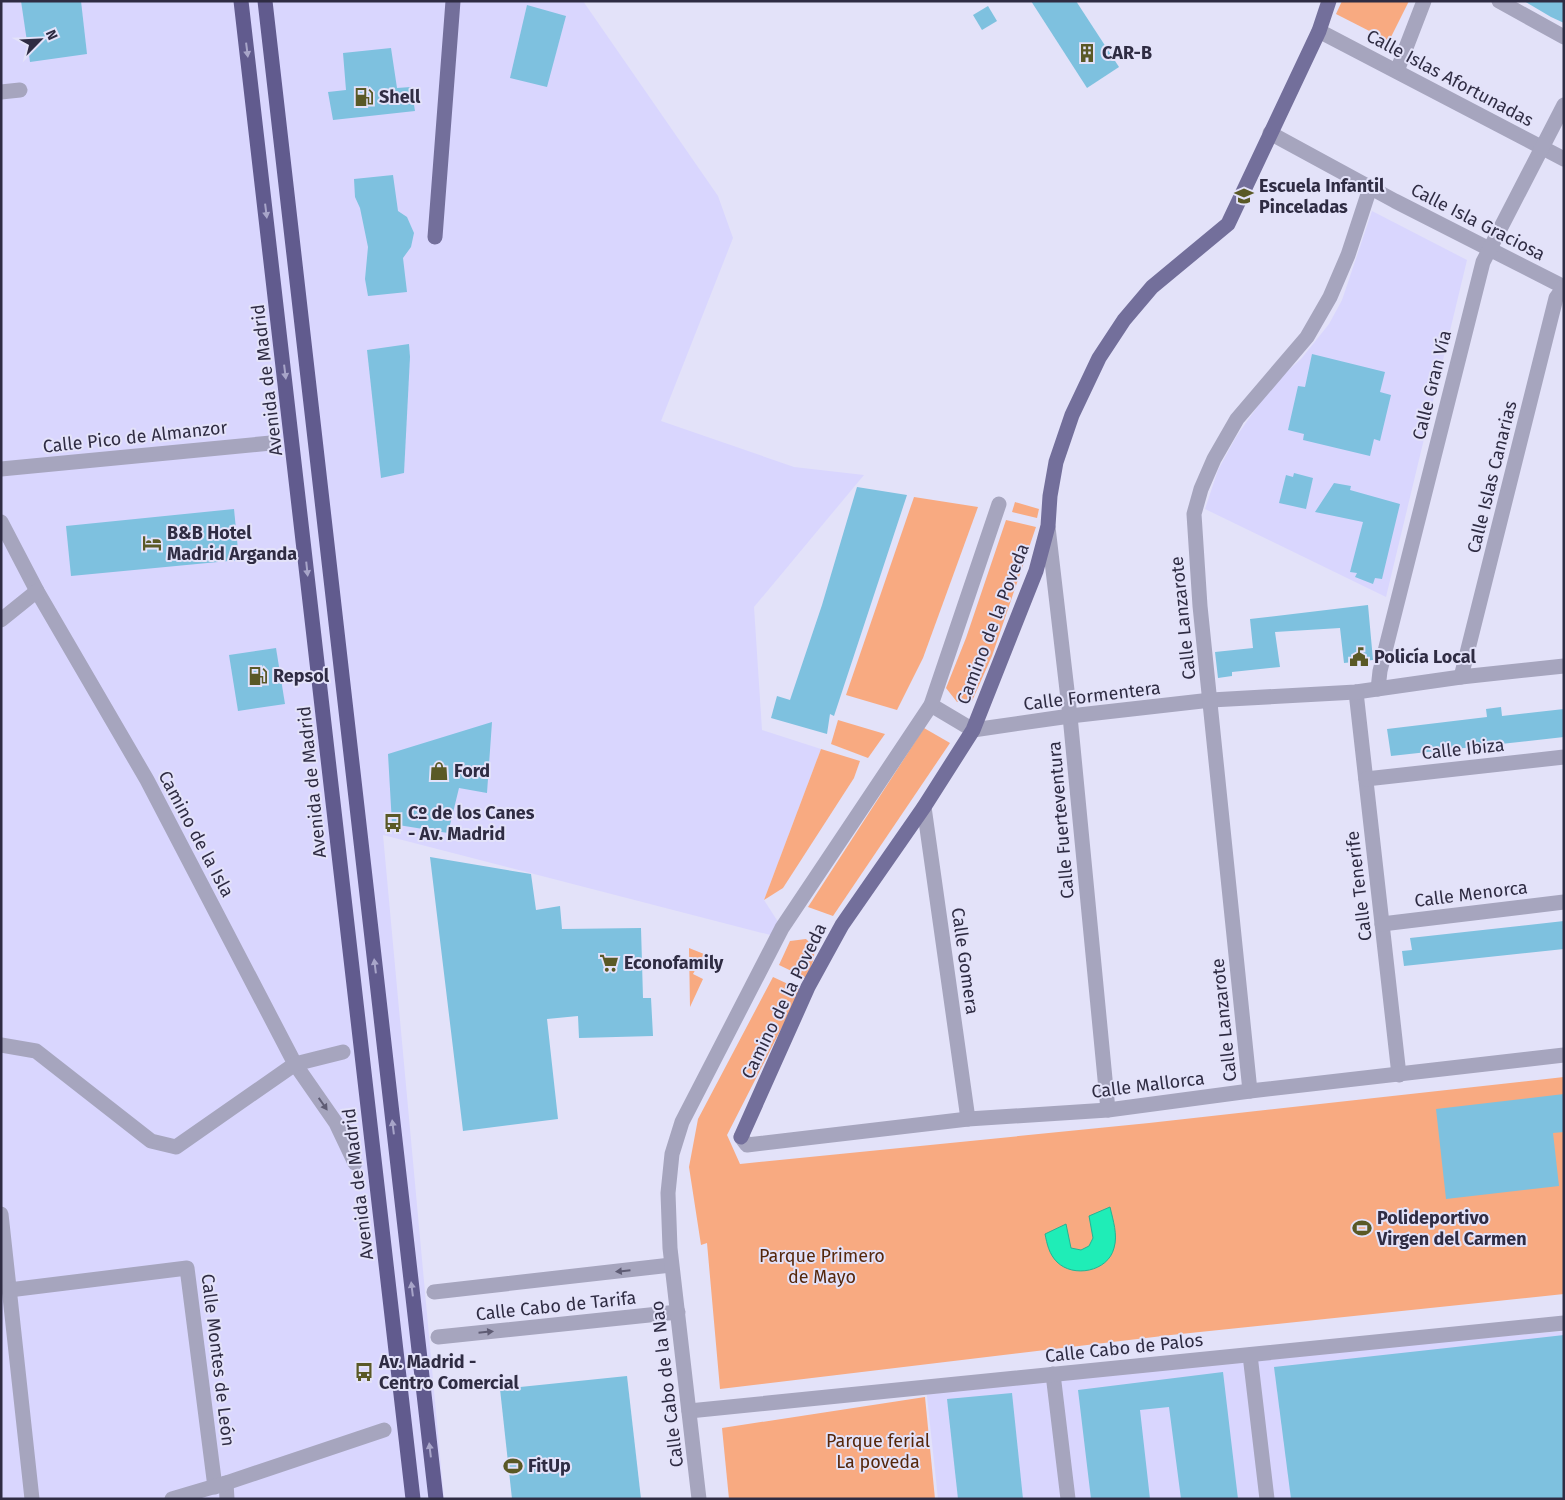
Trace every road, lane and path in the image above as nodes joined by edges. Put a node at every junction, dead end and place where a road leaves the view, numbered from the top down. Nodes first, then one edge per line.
1 (241, 1) edge
2 (265, 1) edge
3 (453, 1) edge
4 (1329, 1) edge
5 (1424, 1) edge
6 (1498, 1) edge
7 (1319, 31) junction
8 (1564, 37) edge
9 (1397, 72) junction
10 (20, 90) dead end
11 (1, 92) edge
12 (1564, 105) edge
13 (1270, 133) junction
14 (1541, 147) junction
15 (1564, 159) edge
16 (1370, 188) junction
17 (435, 237) dead end
18 (1489, 249) junction
19 (1564, 287) edge
20 (271, 443) dead end
21 (1, 469) edge
22 (999, 504) dead end
23 (1, 522) edge
24 (1048, 526) junction
25 (36, 591) junction
26 (1, 620) edge
27 (1564, 666) edge
28 (1461, 677) junction
29 (1378, 689) junction
30 (1356, 692) junction
31 (1211, 700) junction
32 (931, 705) junction
33 (1070, 716) junction
34 (973, 730) junction
35 (1564, 756) edge
36 (1366, 779) junction
37 (924, 808) junction
38 (1564, 902) edge
39 (1382, 924) junction
40 (1, 1045) edge
41 (343, 1052) dead end
42 (1564, 1055) edge
43 (295, 1064) junction
44 (1400, 1075) junction
45 (1250, 1091) junction
46 (1108, 1110) junction
47 (968, 1119) junction
48 (741, 1137) joint
49 (355, 1163) dead end
50 (1, 1214) edge
51 (671, 1265) junction
52 (10, 1290) junction
53 (434, 1292) dead end
54 (678, 1312) junction
55 (1564, 1323) edge
56 (438, 1337) dead end
57 (1250, 1354) junction
58 (1053, 1374) junction
59 (689, 1412) junction
60 (384, 1430) dead end
61 (220, 1485) junction
62 (32, 1499) edge
63 (172, 1499) edge
64 (227, 1499) edge
65 (413, 1499) edge
66 (436, 1499) edge
67 (699, 1499) edge
68 (1068, 1499) edge
69 (1267, 1499) edge

1 -> 65 highway, Avenida de Madrid
66 -> 2 highway
3 - 17 main road
4 - 7 main road, Camino de la Poveda
5 - 9 street
6 - 8 street
7 - 9 street, Calle Islas Afortunadas
7 - 13 main road, Camino de la Poveda
9 - 14 street, Calle Islas Afortunadas
10 - 11 street
12 - 14 street, Calle Gran Vía
13 - 16 street, Calle Isla Graciosa
13 - 24 main road, Camino de la Poveda
14 - 15 street, Calle Islas Afortunadas
14 - 18 street, Calle Gran Vía
16 - 18 street, Calle Isla Graciosa
16 - 31 street, Calle Lanzarote
18 - 19 street, Calle Isla Graciosa
18 - 29 street, Calle Gran Vía
19 - 28 street, Calle Islas Canarias
20 - 21 street, Calle Pico de Almanzor
22 - 32 street, Camino de la Poveda
23 - 25 street, Camino de la Isla
24 - 33 street, Calle Fuerteventura
24 - 34 main road, Camino de la Poveda
25 - 26 street
25 - 43 street, Camino de la Isla
27 - 28 street, Calle Formentera
28 - 29 street, Calle Formentera
29 - 30 street, Calle Formentera
30 - 31 street, Calle Formentera
30 - 36 street, Calle Tenerife
31 - 33 street, Calle Formentera
31 - 45 street, Calle Lanzarote
32 - 34 street
32 - 51 street, Camino de la Poveda
33 - 34 street, Calle Formentera
33 - 46 street, Calle Fuerteventura
34 - 37 main road, Camino de la Poveda
35 - 36 street, Calle Ibiza
36 - 39 street, Calle Tenerife
37 - 47 street, Calle Gomera
37 - 48 main road, Camino de la Poveda
38 - 39 street, Calle Menorca
39 - 44 street, Calle Tenerife
40 - 43 street
41 - 43 street
42 - 44 street, Calle Mallorca
43 -> 49 street, Camino de la Isla
44 - 45 street, Calle Mallorca
45 - 46 street, Calle Mallorca
46 - 47 street, Calle Mallorca
47 - 48 street, Calle Mallorca
50 - 52 street
51 -> 53 street, Calle Cabo de Tarifa
51 - 54 street, Calle Cabo de la Nao
52 - 61 street, Calle Montes de León
52 - 62 street
56 -> 54 street, Calle Cabo de Tarifa
54 - 59 street, Calle Cabo de la Nao
55 - 57 street, Calle Cabo de Palos
57 - 58 street, Calle Cabo de Palos
57 - 69 street
58 - 59 street, Calle Cabo de Palos
58 - 68 street
59 - 67 street, Calle Cabo de la Nao
60 - 61 street
61 - 63 street
61 - 64 street

